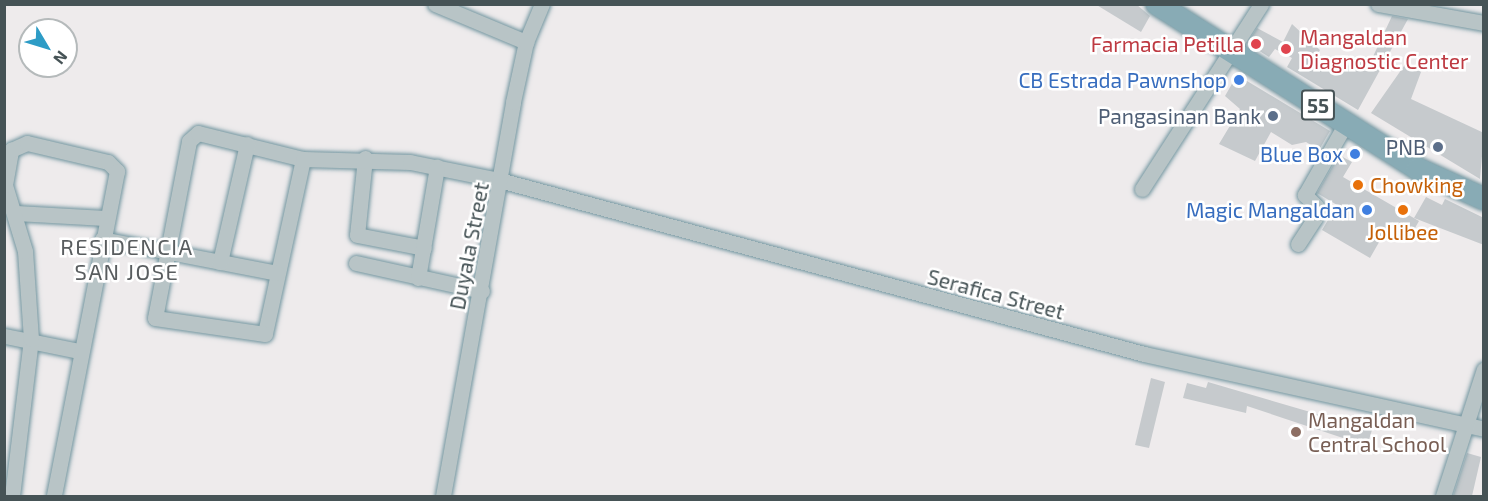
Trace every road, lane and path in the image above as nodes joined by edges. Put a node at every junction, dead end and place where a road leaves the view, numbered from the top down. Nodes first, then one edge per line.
1 (435, 4) edge
2 (542, 4) edge
3 (1156, 4) edge
4 (1261, 4) edge
5 (1378, 4) edge
6 (1484, 23) edge
7 (526, 42) junction
8 (1228, 51) junction
9 (1346, 123) junction
10 (247, 144) junction
11 (365, 158) junction
12 (303, 159) junction
13 (437, 167) junction
14 (503, 181) junction
15 (1142, 189) dead end
16 (1484, 199) edge
17 (16, 213) junction
18 (105, 218) junction
19 (102, 239) junction
20 (1298, 244) dead end
21 (424, 248) junction
22 (164, 251) junction
23 (220, 262) junction
24 (356, 263) dead end
25 (277, 273) junction
26 (418, 278) junction
27 (482, 291) junction
28 (5, 336) edge
29 (31, 339) junction
30 (80, 351) junction
31 (1484, 369) edge
32 (1468, 425) junction
33 (1484, 429) edge
34 (12, 496) edge
35 (54, 496) edge
36 (443, 496) edge
37 (1443, 496) edge

1 - 7 street
2 - 7 street, Duyala Street
3 - 8 highway, 55
4 - 8 street
5 - 6 street
7 - 14 street, Duyala Street
8 - 9 highway, 55
8 - 15 street
9 - 16 highway, 55
9 - 20 street
10 - 12 street, Serafica Street
10 - 22 street, Serafica Street
10 - 23 street
11 - 12 street, Serafica Street
11 - 13 street, Serafica Street
11 - 21 street
12 - 25 street
13 - 14 street, Serafica Street
13 - 21 street
14 - 27 street, Duyala Street
14 - 32 street, Serafica Street
17 - 18 street
17 - 18 street
17 - 29 street
18 - 19 street
19 - 22 street
19 - 30 street
21 - 26 street
22 - 23 street
22 - 25 street, Serafica Street
23 - 25 street
24 - 26 street
26 - 27 street
27 - 36 street, Duyala Street
28 - 29 street
29 - 30 street
29 - 34 street
30 - 35 street
31 - 32 street
32 - 33 street, Serafica Street
32 - 37 street

